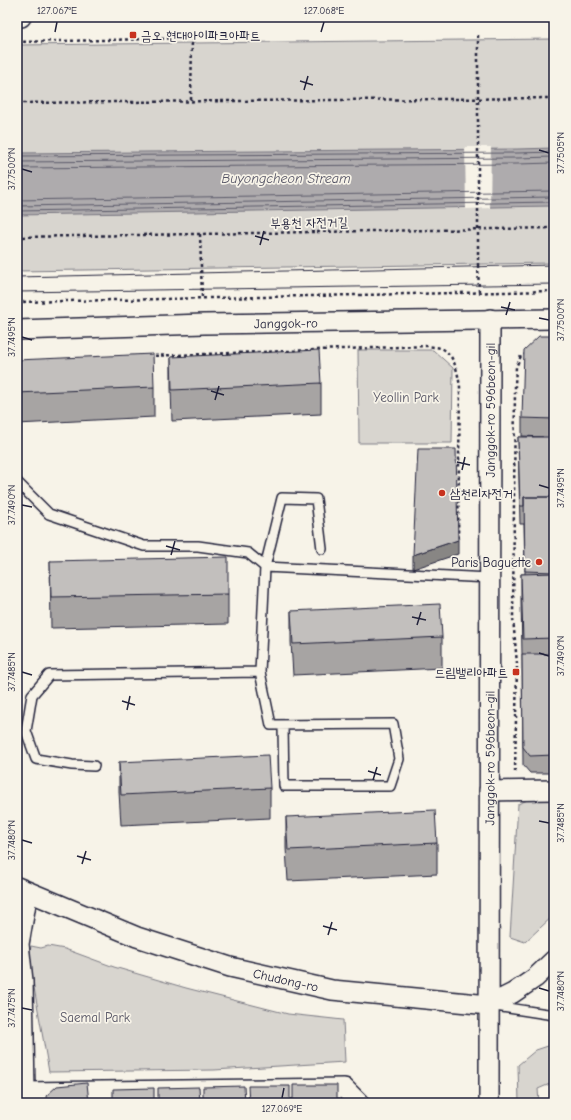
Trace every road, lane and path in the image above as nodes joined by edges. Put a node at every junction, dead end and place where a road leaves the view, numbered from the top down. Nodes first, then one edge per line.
1 (17, 17) edge
2 (21, 17) edge
3 (478, 35) dead end
4 (17, 42) edge
5 (554, 98) edge
6 (133, 101) junction
7 (192, 101) junction
8 (17, 103) edge
9 (133, 106) dead end
10 (554, 228) edge
11 (200, 234) junction
12 (17, 237) edge
13 (554, 291) edge
14 (479, 292) junction
15 (202, 298) junction
16 (17, 302) edge
17 (554, 318) edge
18 (490, 319) junction
19 (17, 330) edge
20 (528, 354) edge
21 (143, 356) edge
22 (17, 482) edge
23 (458, 546) edge
24 (322, 549) dead end
25 (266, 567) junction
26 (490, 578) junction
27 (260, 672) junction
28 (283, 726) junction
29 (94, 766) dead end
30 (516, 772) dead end
31 (554, 790) edge
32 (489, 791) junction
33 (23, 890) edge
34 (554, 960) edge
35 (489, 1005) junction
36 (554, 1015) edge
37 (25, 1097) edge
38 (101, 1097) edge
39 (359, 1103) edge
40 (489, 1103) edge

1 - 2 street
3 - 14 path, bridge
4 - 7 path
5 - 7 path
6 - 7 path
6 - 8 path
6 - 9 path
10 - 11 path, 부용천 자전거길
11 - 12 path, 부용천 자전거길
11 - 15 path
13 - 14 path
14 - 15 path
15 - 16 path
17 - 18 street, Janggok-ro
18 - 19 street, Janggok-ro
18 - 26 street, Janggok-ro 596beon-gil
20 - 30 path
21 - 23 path
22 - 25 lane
24 - 25 lane
25 - 26 lane
25 - 27 lane
26 - 32 street, Janggok-ro 596beon-gil
27 - 28 lane
27 - 29 lane
28 - 28 lane
31 - 32 street
32 - 35 street, Janggok-ro 596beon-gil
33 - 35 street, Chudong-ro
33 - 37 street
34 - 35 street
35 - 36 lane
35 - 40 street, Janggok-ro 596beon-gil
37 - 38 street
38 - 39 street

